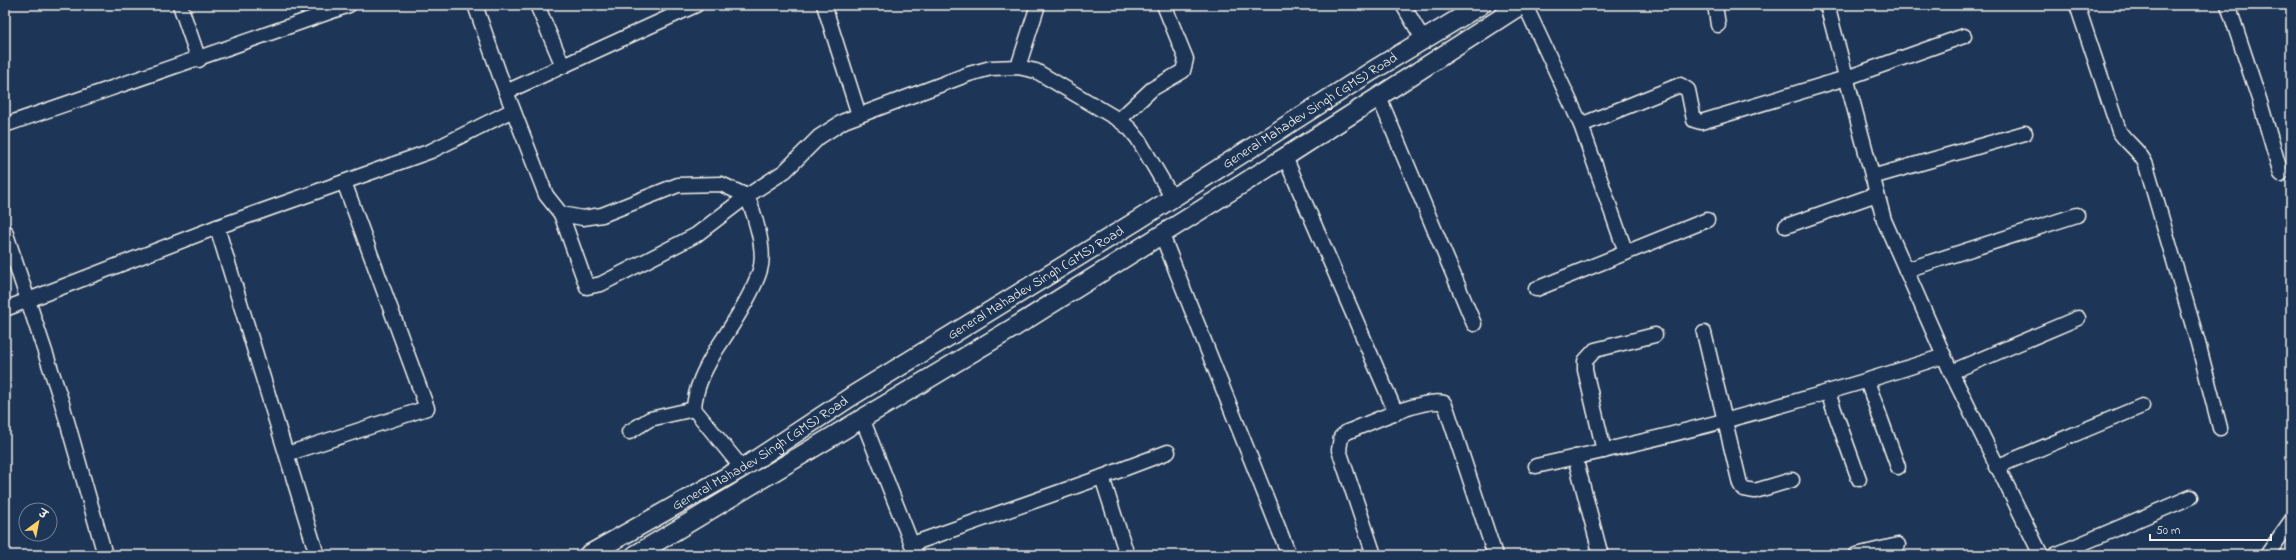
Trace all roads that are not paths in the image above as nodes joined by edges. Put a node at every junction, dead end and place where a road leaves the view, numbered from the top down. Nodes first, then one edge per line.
1 (180, 5) edge
2 (349, 5) edge
3 (475, 5) edge
4 (537, 5) edge
5 (696, 5) edge
6 (824, 5) edge
7 (1038, 5) edge
8 (1164, 5) edge
9 (1403, 5) edge
10 (1481, 5) edge
11 (1521, 5) edge
12 (1525, 5) edge
13 (1715, 5) edge
14 (1828, 5) edge
15 (2077, 5) edge
16 (2228, 5) edge
17 (1718, 25) dead end
18 (1964, 36) dead end
19 (1424, 41) junction
20 (199, 60) junction
21 (563, 66) junction
22 (1018, 67) junction
23 (1846, 78) junction
24 (506, 92) junction
25 (1379, 97) junction
26 (513, 110) junction
27 (859, 115) junction
28 (1118, 120) junction
29 (5, 125) edge
30 (1581, 125) junction
31 (2025, 133) dead end
32 (1285, 157) junction
33 (2281, 174) dead end
34 (1872, 177) junction
35 (344, 182) junction
36 (1877, 194) junction
37 (747, 196) junction
38 (1172, 197) junction
39 (561, 214) junction
40 (2076, 215) dead end
41 (1707, 220) dead end
42 (1786, 226) dead end
43 (217, 227) junction
44 (5, 231) edge
45 (1162, 235) junction
46 (1626, 253) junction
47 (1906, 270) junction
48 (1536, 289) dead end
49 (27, 302) junction
50 (5, 309) edge
51 (2078, 318) dead end
52 (1474, 324) dead end
53 (1704, 333) dead end
54 (1655, 335) dead end
55 (1944, 356) junction
56 (1951, 372) junction
57 (1867, 381) junction
58 (1828, 393) junction
59 (2142, 406) dead end
60 (694, 409) junction
61 (1396, 413) junction
62 (862, 418) junction
63 (1724, 421) junction
64 (2220, 428) dead end
65 (629, 432) dead end
66 (1604, 451) junction
67 (1168, 452) dead end
68 (287, 454) junction
69 (1575, 457) junction
70 (1536, 466) dead end
71 (1996, 466) junction
72 (1898, 467) dead end
73 (742, 468) junction
74 (1102, 477) junction
75 (1859, 479) dead end
76 (1792, 480) dead end
77 (2191, 497) dead end
78 (2291, 521) edge
79 (1898, 544) dead end
80 (914, 550) edge
81 (1600, 552) dead end
82 (105, 555) edge
83 (317, 555) edge
84 (588, 555) edge
85 (635, 555) edge
86 (1128, 555) edge
87 (1289, 555) edge
88 (1374, 555) edge
89 (1495, 555) edge
90 (1856, 555) edge
91 (2041, 555) edge
92 (2055, 555) edge
93 (2267, 555) edge

1 - 20 street
2 - 20 street
3 - 24 street
4 - 21 street
5 - 21 street
6 - 27 street
7 - 22 street
8 - 28 street
9 - 19 street
10 - 19 street, General Mahadev Singh (GMS) Road
11 - 25 street
12 - 30 street
13 - 17 street
14 - 23 street
15 - 64 street
16 - 33 street
18 - 23 street
19 - 38 street, General Mahadev Singh (GMS) Road
20 - 29 street
21 - 24 street
22 - 27 street
22 - 28 street
23 - 30 street
23 - 34 street
24 - 26 street
25 - 32 street
25 - 52 street
26 - 35 street
26 - 39 street
27 - 37 street
28 - 38 street
30 - 46 street
31 - 34 street
32 - 45 street
32 - 61 street
34 - 36 street
35 - 43 street
35 - 68 street
36 - 42 street
36 - 47 street
37 - 39 street
37 - 39 street
37 - 60 street
38 - 73 street, General Mahadev Singh (GMS) Road
40 - 47 street
41 - 46 street
43 - 49 street
43 - 68 street
44 - 49 street
45 - 62 street
45 - 87 street
46 - 48 street
47 - 55 street
49 - 50 street
49 - 82 street
51 - 56 street
53 - 63 street
54 - 66 street
55 - 56 street
55 - 57 street
56 - 71 street
57 - 58 street
57 - 72 street
58 - 63 street
58 - 75 street
59 - 71 street
60 - 65 street
60 - 73 street
61 - 88 street
61 - 89 street
62 - 80 street
62 - 85 street
63 - 66 street
63 - 76 street
66 - 69 street
67 - 74 street
68 - 83 street
69 - 70 street
69 - 81 street
71 - 91 street
73 - 84 street, General Mahadev Singh (GMS) Road
74 - 80 street
74 - 86 street
77 - 92 street
78 - 93 street
79 - 90 street

